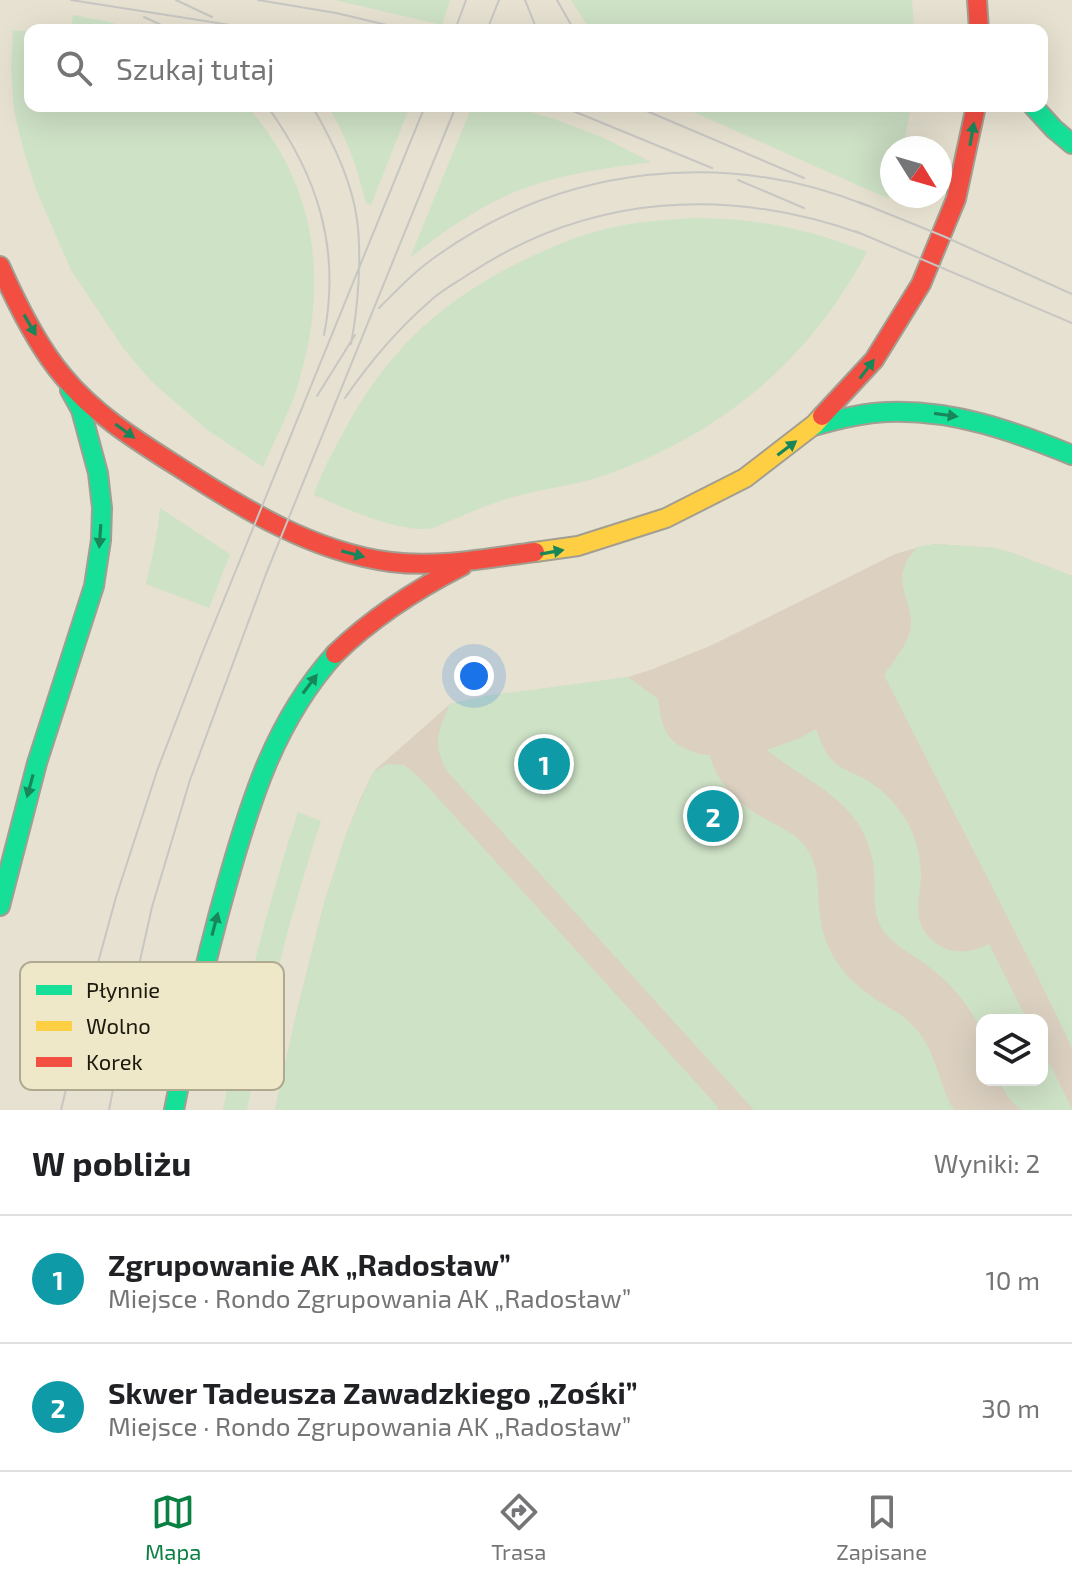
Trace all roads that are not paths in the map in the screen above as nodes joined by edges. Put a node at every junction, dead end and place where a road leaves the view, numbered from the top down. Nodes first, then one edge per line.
1 (977, 0) edge
2 (981, 24) edge
3 (975, 112) edge
4 (1038, 112) edge
5 (1072, 144) edge
6 (0, 266) edge
7 (66, 381) junction
8 (814, 426) junction
9 (1072, 455) edge
10 (474, 560) junction
11 (0, 906) edge
12 (206, 962) edge
13 (178, 1090) edge
14 (174, 1110) edge

1 - 2 main road
8 -> 3 main road
4 - 5 main road
6 -> 7 main road
7 -> 10 main road
7 -> 11 main road
8 -> 9 main road
10 -> 8 main road
12 -> 10 main road
14 -> 13 main road

